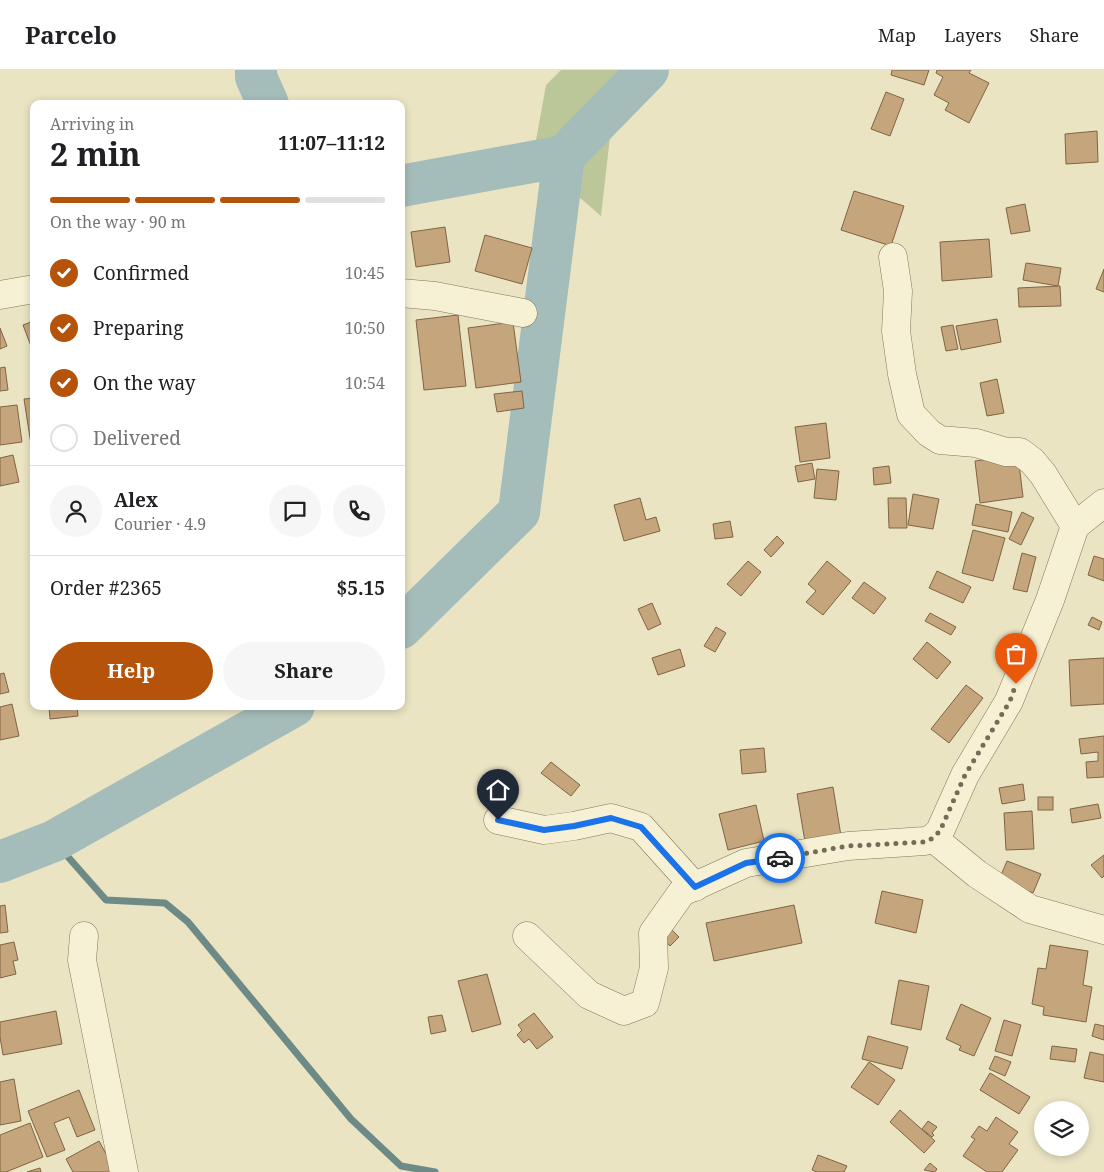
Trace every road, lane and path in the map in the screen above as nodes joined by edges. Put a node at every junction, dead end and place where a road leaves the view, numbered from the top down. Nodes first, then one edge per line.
1 (893, 257) dead end
2 (30, 290) edge
3 (405, 293) edge
4 (0, 295) edge
5 (523, 313) dead end
6 (1104, 503) edge
7 (1075, 526) junction
8 (498, 820) dead end
9 (933, 838) junction
10 (695, 887) junction
11 (1104, 930) edge
12 (84, 936) dead end
13 (527, 936) dead end
14 (124, 1172) edge

1 - 7 street
2 - 4 street
3 - 5 street
6 - 7 street
7 - 9 street
8 - 10 street
9 - 10 street
9 - 11 street
10 - 13 street
12 - 14 street

